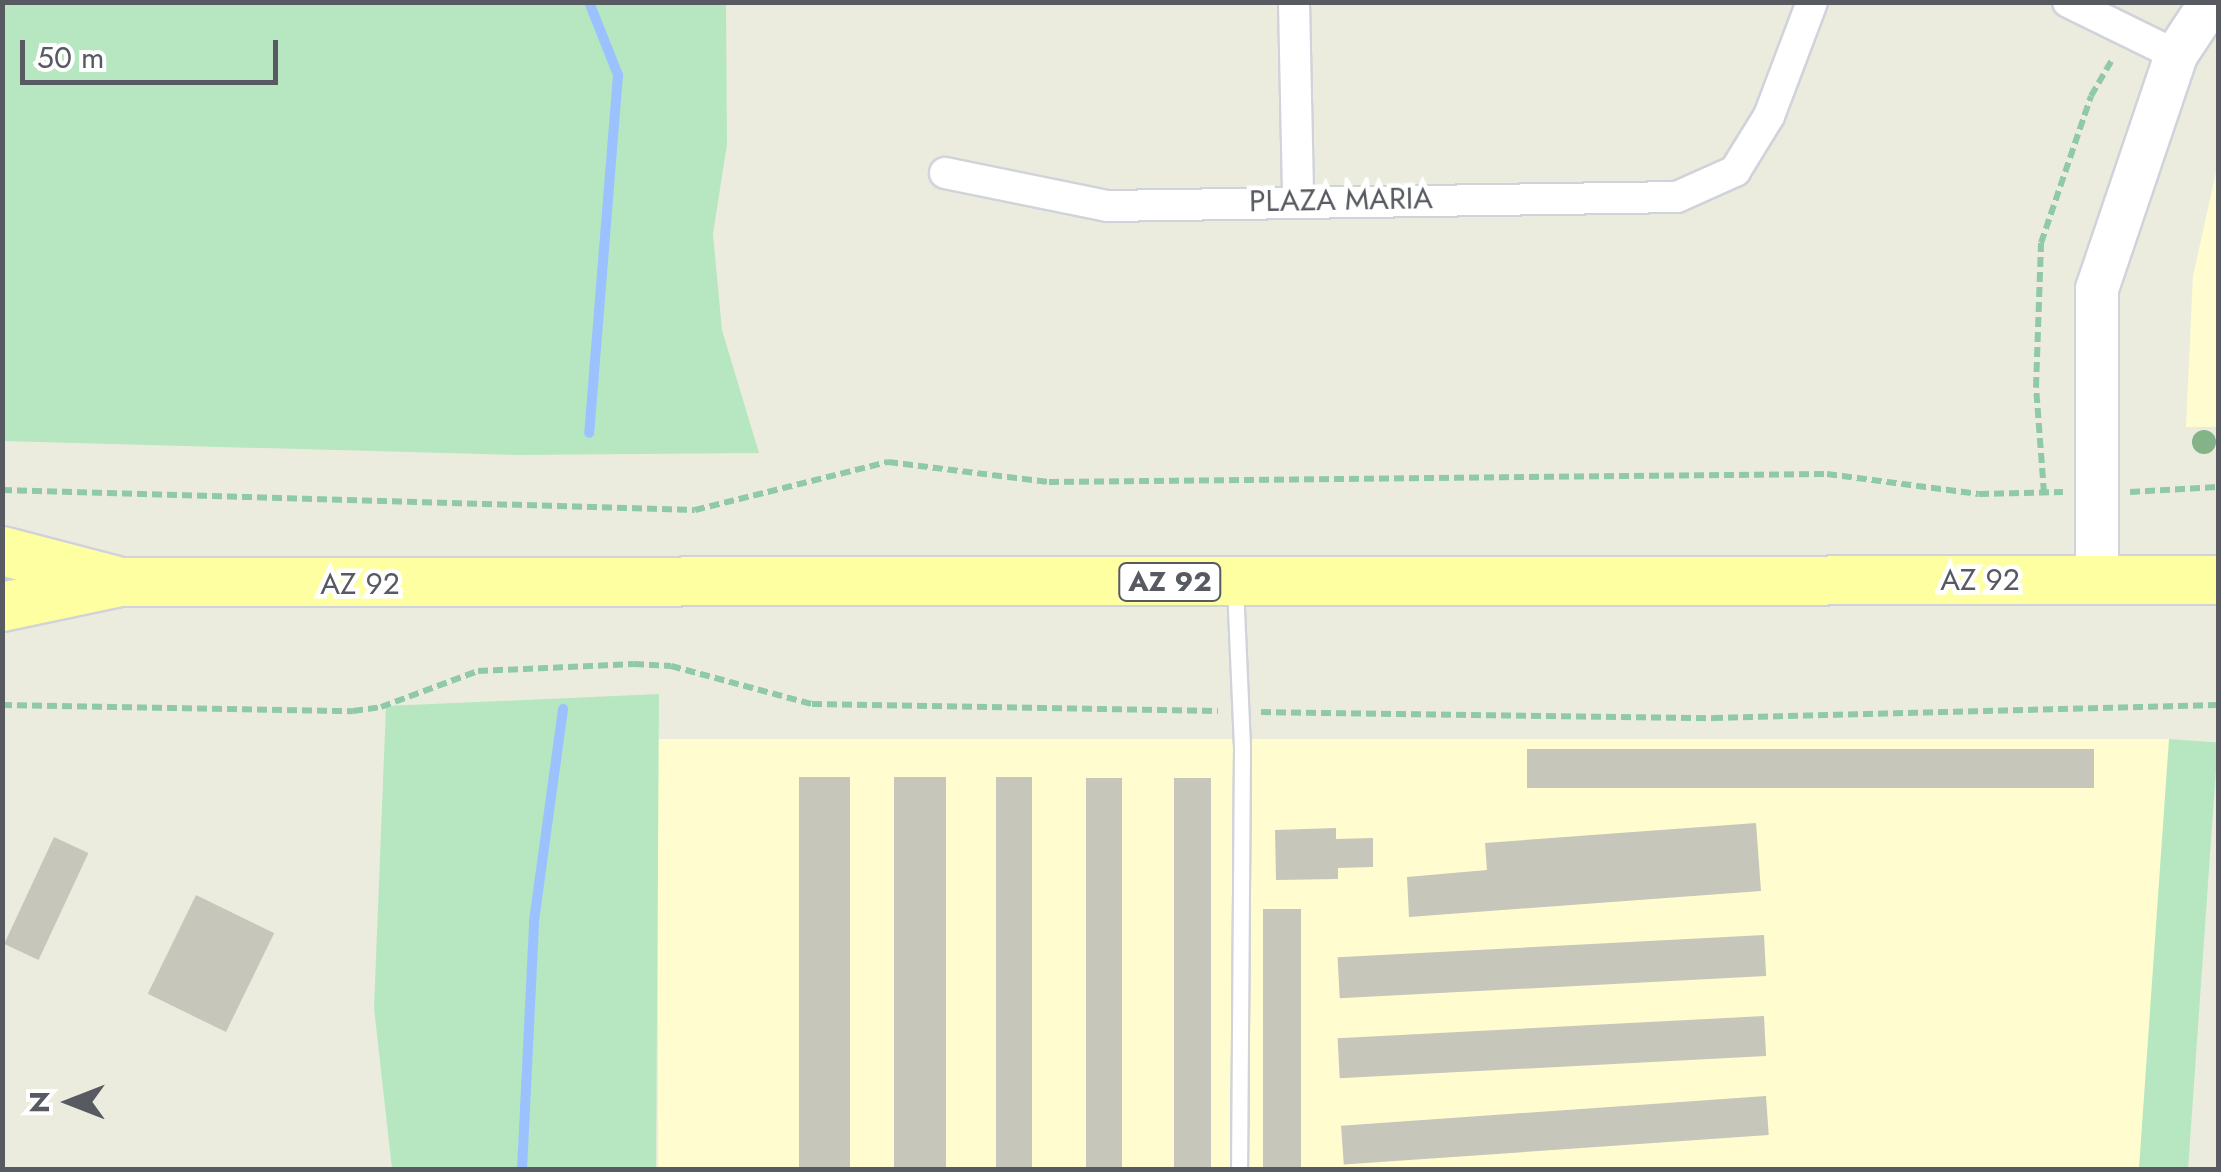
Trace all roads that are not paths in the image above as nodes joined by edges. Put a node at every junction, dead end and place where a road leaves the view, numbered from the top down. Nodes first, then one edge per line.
1 (1294, 2) edge
2 (1812, 2) edge
3 (2068, 2) edge
4 (2210, 2) edge
5 (2176, 54) junction
6 (945, 173) dead end
7 (1298, 199) junction
8 (2, 552) edge
9 (2097, 580) junction
10 (2218, 580) edge
11 (121, 582) junction
12 (1235, 582) junction
13 (2, 607) edge
14 (1239, 1170) edge

1 - 7 street
2 - 7 street, PLAZA MARIA
3 - 5 street
4 - 5 street
5 - 9 street
6 - 7 street, PLAZA MARIA
8 - 11 main road, AZ 92
9 - 10 main road, AZ 92 / AZ 92
9 - 12 main road, AZ 92 / AZ 92
11 - 12 main road, AZ 92 / AZ 92
11 - 13 main road, AZ 92
12 - 14 lane

